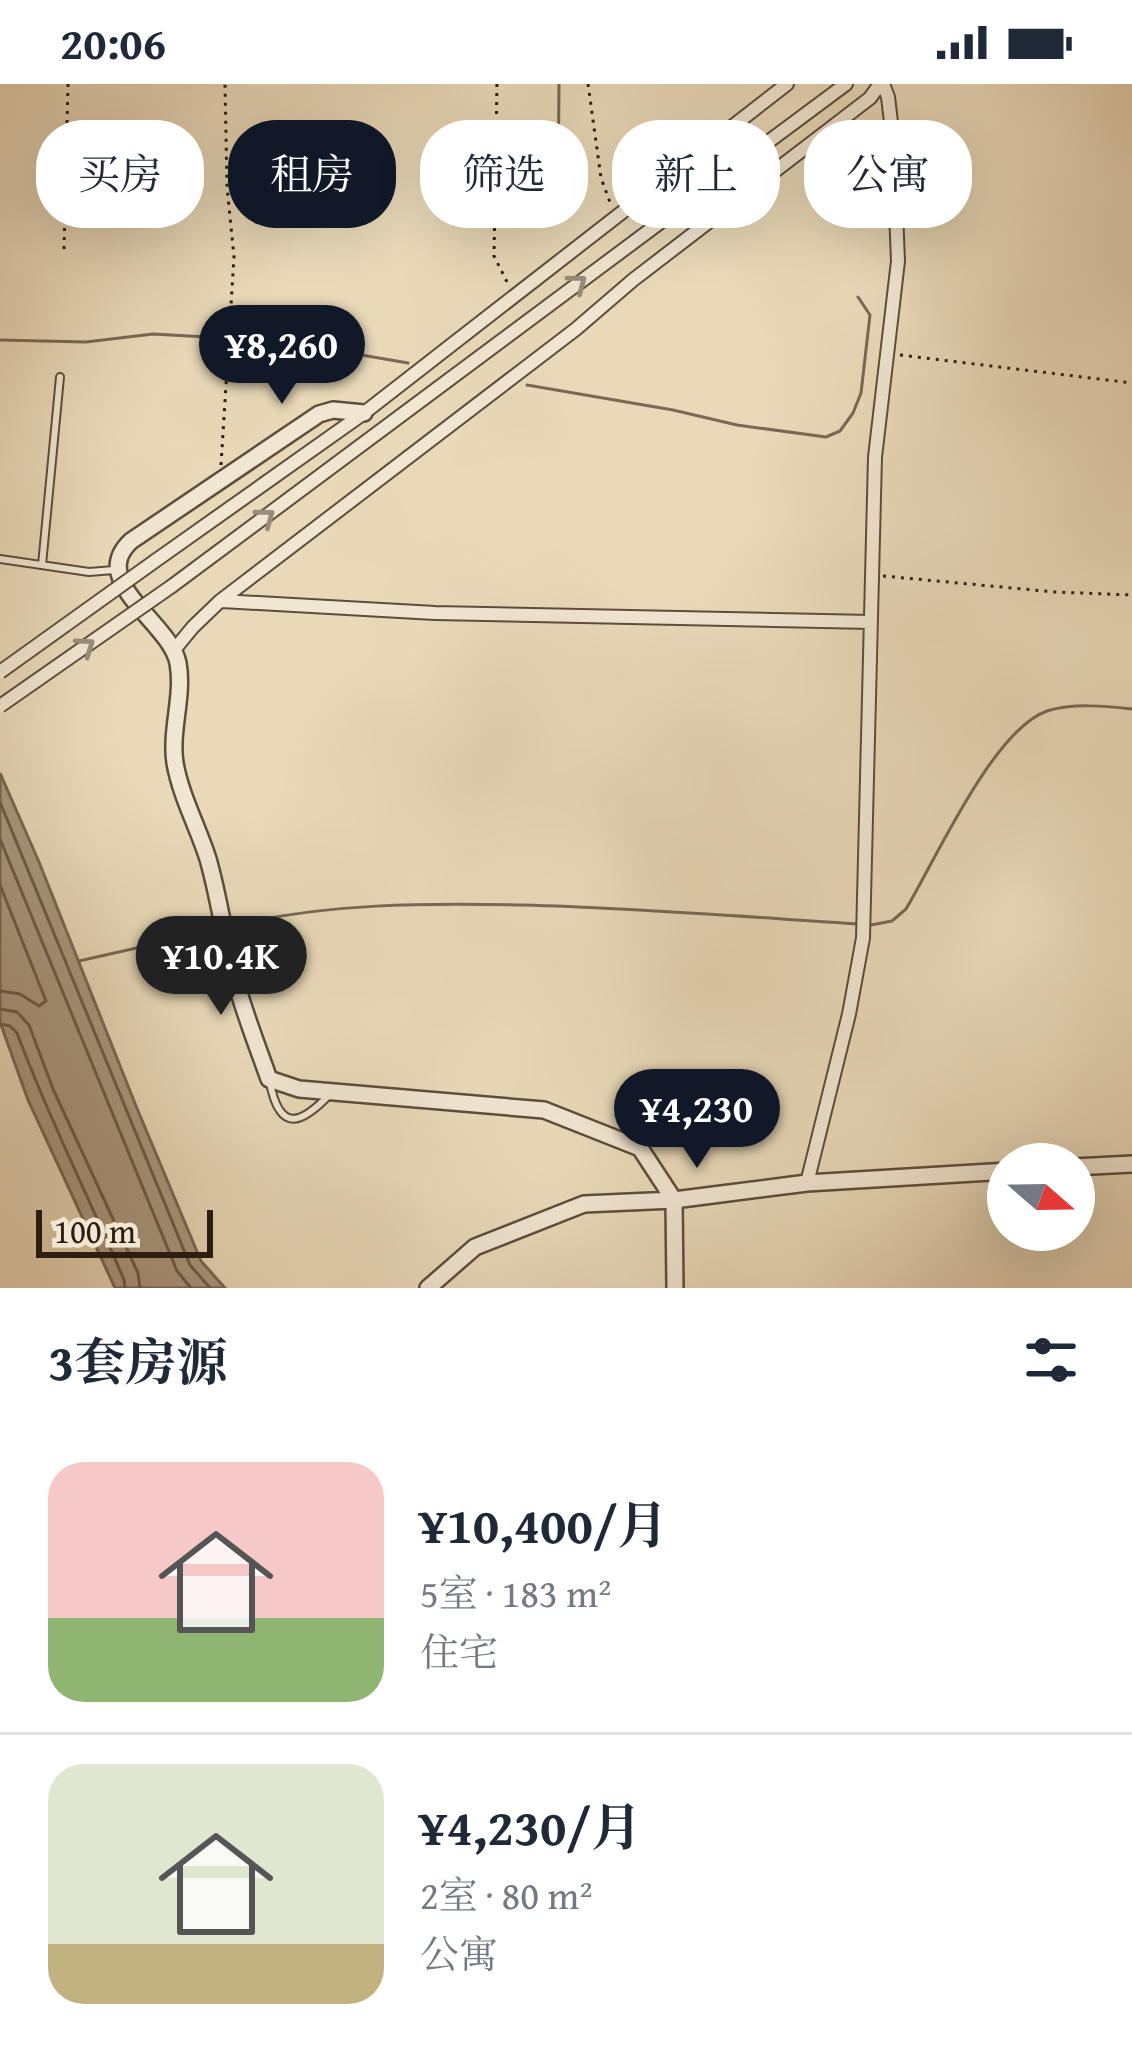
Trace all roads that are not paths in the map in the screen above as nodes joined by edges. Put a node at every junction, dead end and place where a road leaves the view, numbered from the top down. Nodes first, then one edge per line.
1 (787, 84) edge
2 (846, 84) edge
3 (882, 84) edge
4 (60, 377) dead end
5 (364, 413) junction
6 (0, 559) edge
7 (42, 565) junction
8 (118, 570) junction
9 (220, 602) junction
10 (871, 622) junction
11 (174, 650) junction
12 (0, 672) edge
13 (0, 706) edge
14 (269, 1079) junction
15 (332, 1092) junction
16 (1132, 1164) edge
17 (1095, 1166) edge
18 (987, 1172) edge
19 (807, 1183) junction
20 (674, 1199) junction
21 (428, 1288) edge
22 (675, 1288) edge

1 - 5 street
13 -> 2 street, bridge
3 - 9 street
3 - 10 street
4 - 7 lane
5 - 8 street
5 - 12 street, bridge
6 - 7 lane
7 - 8 lane
8 - 11 street
9 - 10 street
9 - 11 street
10 - 19 street
11 - 14 street
14 - 15 street
14 - 15 lane
15 - 20 street
16 - 17 street
18 - 19 street
19 - 20 street
20 - 21 street
20 - 22 street

